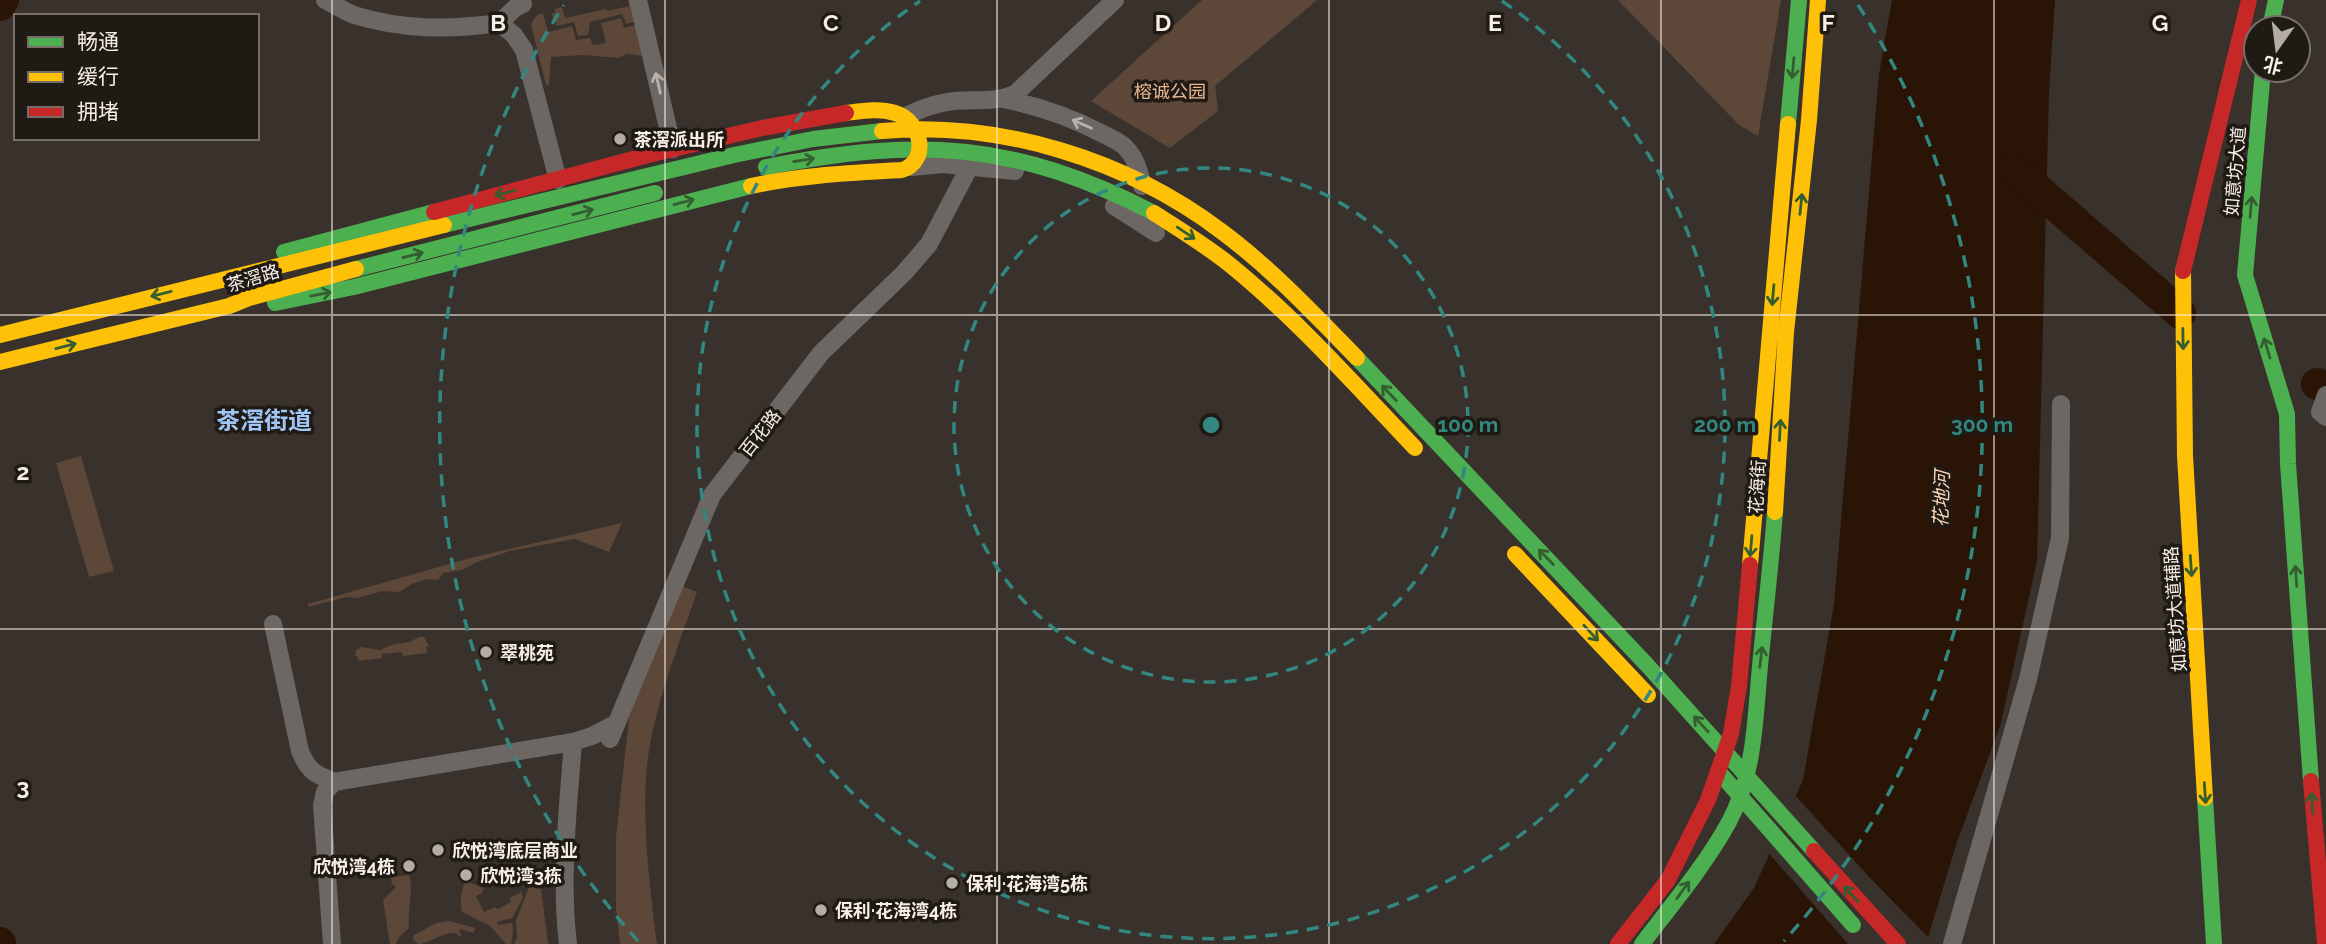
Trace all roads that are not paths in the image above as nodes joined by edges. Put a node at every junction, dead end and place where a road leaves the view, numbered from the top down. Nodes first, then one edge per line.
1 (325, 0) edge
2 (638, 0) edge
3 (1115, 0) edge
4 (1799, 0) edge
5 (1818, 0) edge
6 (2249, 0) edge
7 (523, 4) dead end
8 (499, 23) junction
9 (2262, 84) edge
10 (1003, 99) junction
11 (906, 116) junction
12 (1113, 139) junction
13 (673, 149) junction
14 (970, 166) junction
15 (911, 167) junction
16 (733, 174) dead end
17 (558, 180) junction
18 (1071, 187) junction
19 (666, 190) dead end
20 (227, 278) junction
21 (229, 306) junction
22 (0, 335) edge
23 (0, 362) edge
24 (2061, 404) dead end
25 (1423, 457) dead end
26 (1508, 546) dead end
27 (273, 624) dead end
28 (1662, 710) dead end
29 (573, 742) junction
30 (1704, 756) dead end
31 (334, 782) junction
32 (1868, 941) dead end
33 (332, 944) edge
34 (568, 944) edge
35 (1618, 944) edge
36 (1642, 944) edge
37 (1898, 944) edge
38 (1952, 944) edge
39 (2214, 944) edge
40 (2325, 944) edge

1 - 8 street
13 -> 2 street
3 - 10 street
4 -> 35 main road, 花海街
36 -> 5 main road, 花海街
6 -> 39 main road, 如意坊大道辅路
7 - 8 street
8 - 17 street
40 -> 9 main road, 如意坊大道
10 - 11 street
12 -> 10 street
11 - 13 main road
11 - 15 main road
12 - 18 street
12 - 18 street
13 - 17 main road
14 - 15 street
14 - 18 street
14 - 29 street, 百花路
21 -> 15 main road
16 -> 25 main road
17 -> 20 main road
21 -> 19 main road, 茶滘路
20 -> 22 main road, 茶滘路
37 -> 20 main road, 茶滘路
23 -> 21 main road, 茶滘路
24 - 38 street
26 -> 28 main road
27 - 31 street
29 - 31 street
29 - 34 street
30 - 32 main road
31 - 33 street

